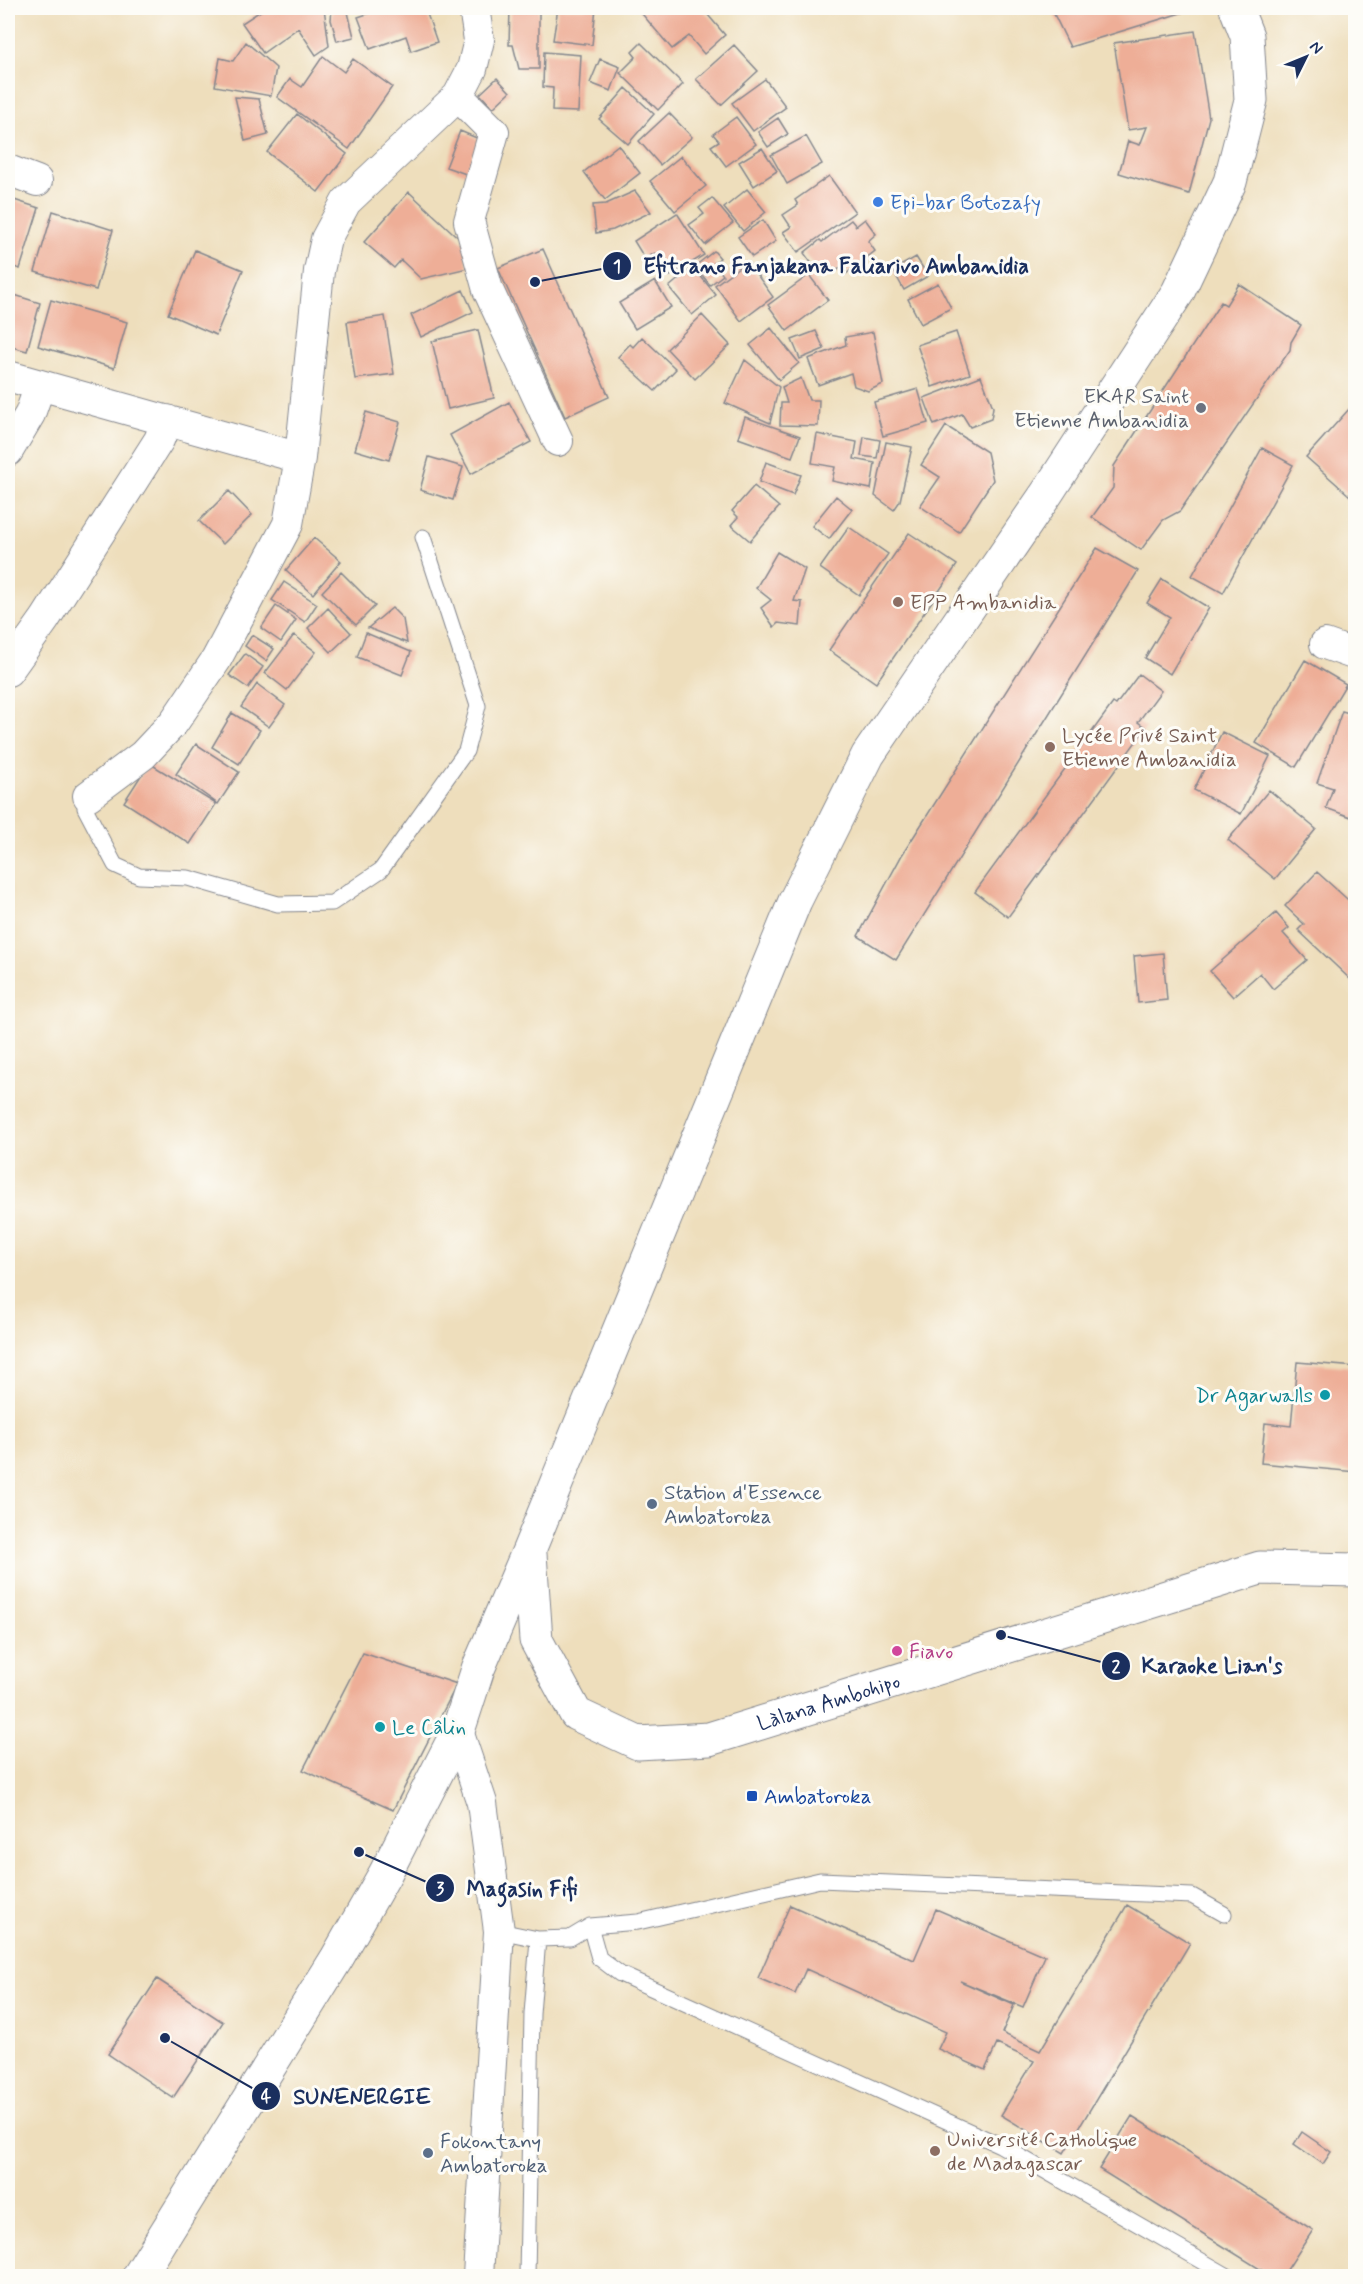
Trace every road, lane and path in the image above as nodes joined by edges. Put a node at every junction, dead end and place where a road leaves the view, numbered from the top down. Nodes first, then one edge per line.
1 (474, 8) edge
2 (1236, 8) edge
3 (458, 96) junction
4 (8, 170) edge
5 (37, 182) dead end
6 (8, 376) edge
7 (40, 385) junction
8 (167, 420) junction
9 (558, 441) dead end
10 (8, 452) edge
11 (300, 458) junction
12 (423, 537) dead end
13 (1325, 644) dead end
14 (1356, 656) edge
15 (8, 671) edge
16 (88, 796) joint
17 (529, 1550) junction
18 (1356, 1570) edge
19 (458, 1731) junction
20 (1224, 1914) dead end
21 (590, 1926) junction
22 (499, 1931) junction
23 (538, 1939) junction
24 (139, 2277) edge
25 (478, 2277) edge
26 (527, 2277) edge
27 (1228, 2277) edge

1 - 3 street
2 - 17 main road
3 - 9 street
3 - 11 street
4 - 5 street
6 - 7 street
7 - 8 street
7 - 10 street
8 - 11 street
8 - 15 street
11 - 16 street
12 - 16 lane
13 - 14 street
17 - 18 main road, Làlana Ambohipo
17 - 19 main road
19 - 22 street
19 - 24 main road
20 - 21 lane
21 - 23 lane
21 - 27 lane
22 - 23 lane
22 - 25 street
23 - 26 lane

